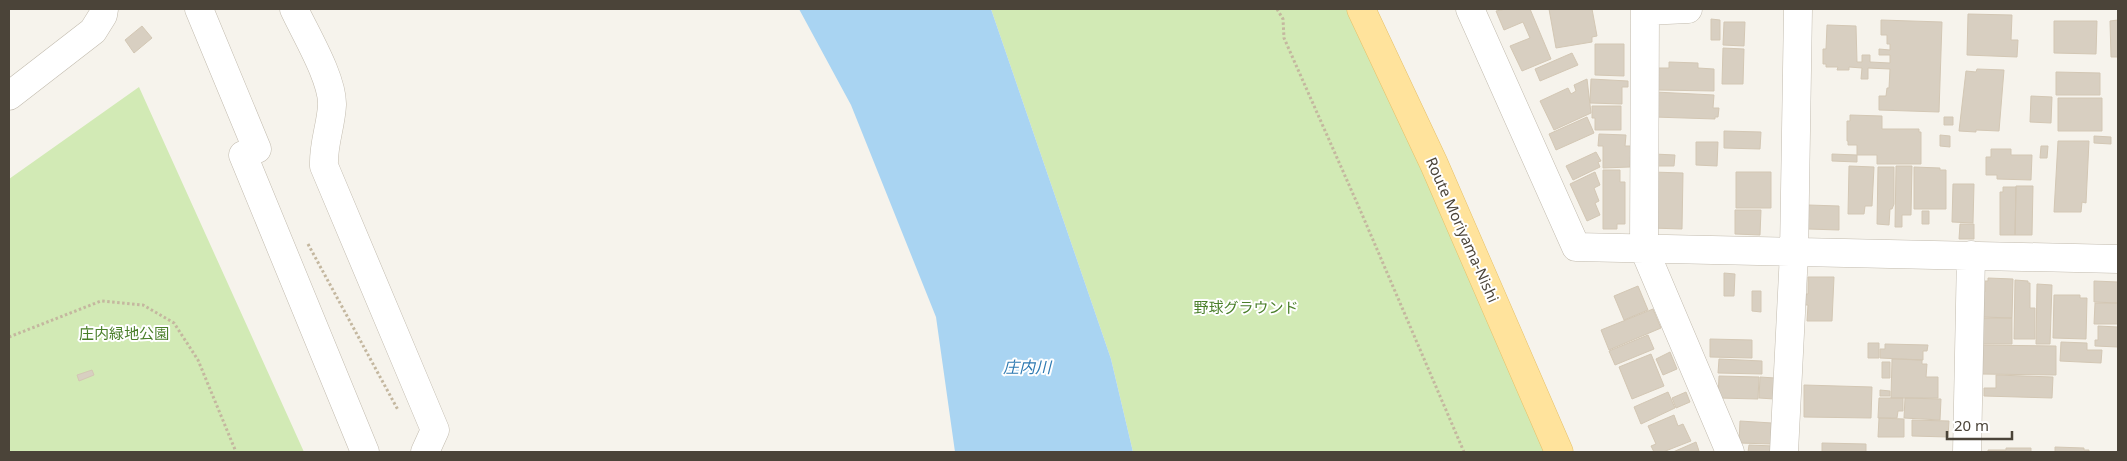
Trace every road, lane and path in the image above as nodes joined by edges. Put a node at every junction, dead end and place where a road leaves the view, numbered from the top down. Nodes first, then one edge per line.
1 (104, 9) edge
2 (199, 9) edge
3 (294, 9) edge
4 (1277, 9) edge
5 (1361, 9) edge
6 (1470, 9) edge
7 (1688, 9) edge
8 (1798, 9) edge
9 (1645, 10) edge
10 (14, 83) edge
11 (304, 235) dead end
12 (1644, 249) junction
13 (1794, 253) junction
14 (1971, 255) junction
15 (2118, 259) edge
16 (9, 337) edge
17 (402, 418) dead end
18 (236, 452) edge
19 (365, 452) edge
20 (425, 452) edge
21 (1464, 452) edge
22 (1559, 452) edge
23 (1730, 452) edge
24 (1784, 452) edge
25 (1966, 452) edge

1 - 10 street
2 - 19 street
3 - 20 street
4 - 21 path
5 - 22 main road, Route Moriyama-Nishi
6 - 12 street
7 - 9 street
8 - 13 street
9 - 12 street
11 - 17 path
12 - 13 street
12 - 23 street
13 - 14 street
13 - 24 street
14 - 15 street
14 - 25 street
16 - 18 path

